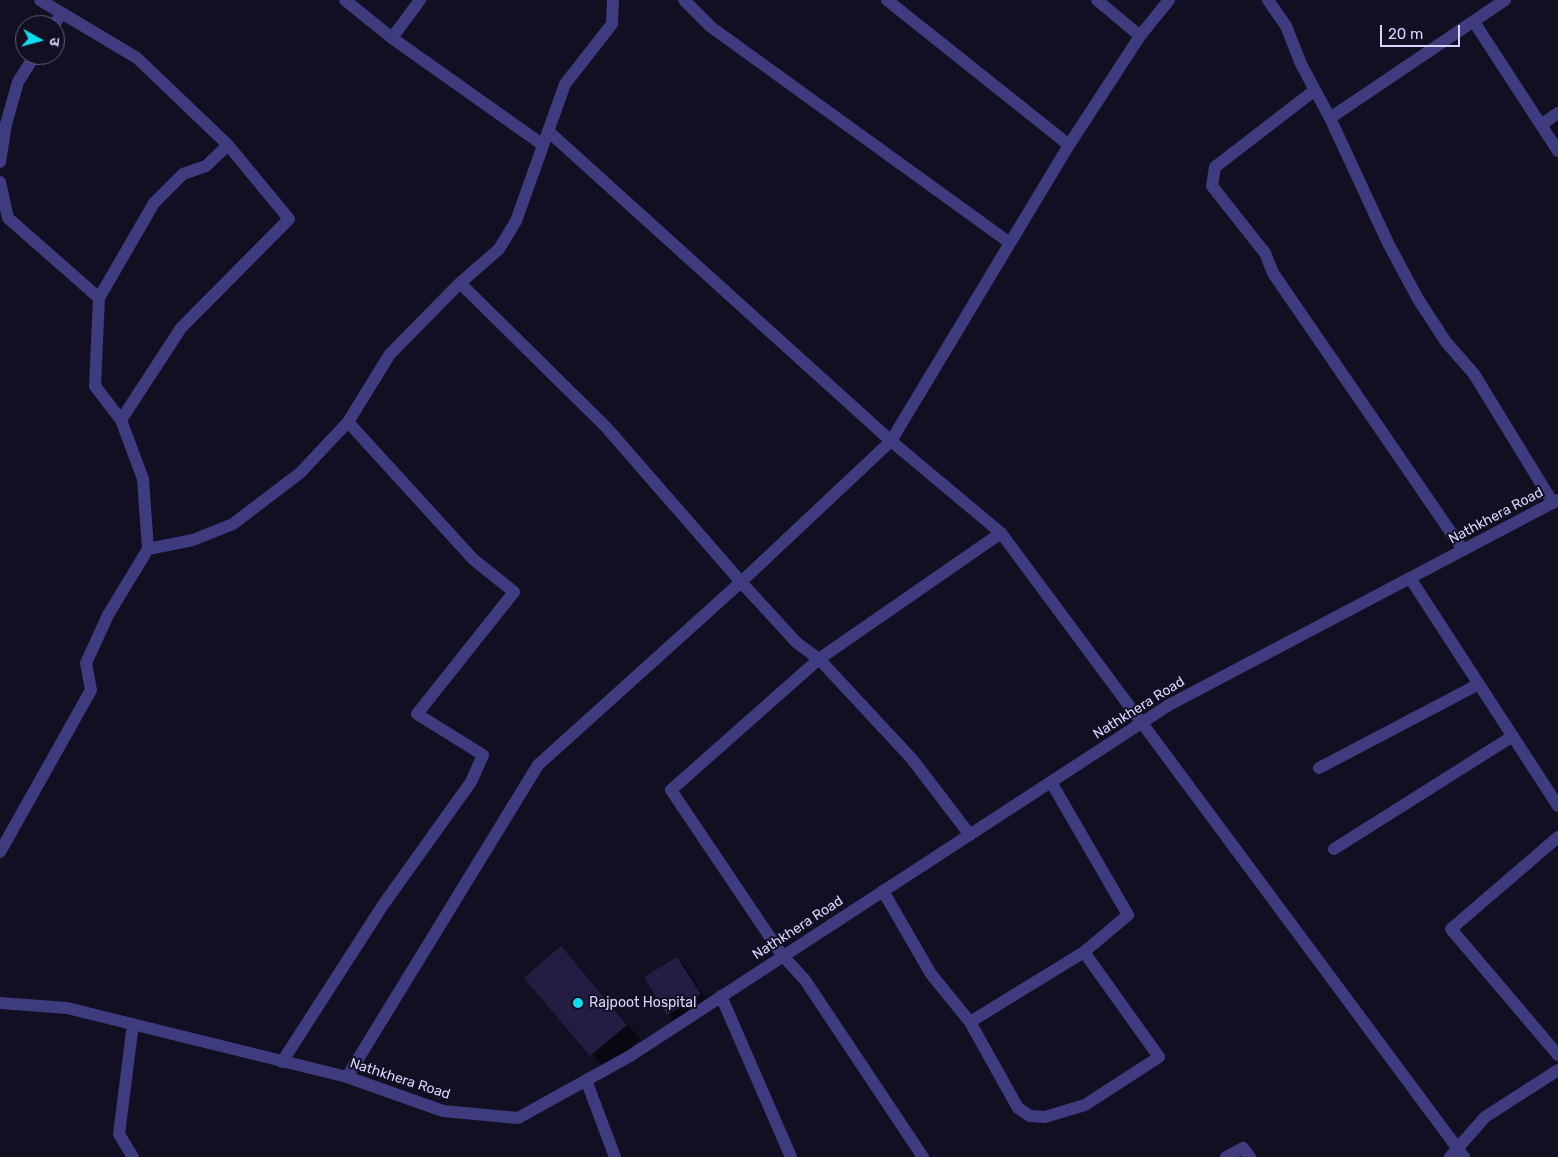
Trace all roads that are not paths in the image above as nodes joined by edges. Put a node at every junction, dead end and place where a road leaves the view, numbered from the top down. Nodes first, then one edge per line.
1 (40, 0) edge
2 (345, 0) edge
3 (420, 0) edge
4 (613, 0) edge
5 (684, 0) edge
6 (887, 0) edge
7 (1097, 0) edge
8 (1169, 0) edge
9 (1268, 0) edge
10 (1504, 0) edge
11 (53, 15) edge
12 (1474, 22) junction
13 (65, 24) edge
14 (1140, 36) junction
15 (392, 38) junction
16 (29, 65) edge
17 (1315, 90) junction
18 (1558, 113) edge
19 (1330, 118) junction
20 (1540, 125) junction
21 (548, 131) junction
22 (228, 145) junction
23 (543, 145) junction
24 (1069, 145) junction
25 (1558, 151) edge
26 (0, 162) edge
27 (0, 182) edge
28 (1010, 243) junction
29 (460, 283) junction
30 (99, 298) junction
31 (121, 420) junction
32 (348, 422) junction
33 (891, 440) junction
34 (1556, 502) edge
35 (1001, 533) junction
36 (148, 549) junction
37 (1463, 550) junction
38 (1410, 578) junction
39 (741, 582) junction
40 (819, 659) junction
41 (1479, 684) junction
42 (1141, 723) junction
43 (1513, 736) junction
44 (1320, 768) dead end
45 (1051, 782) junction
46 (1558, 806) edge
47 (970, 835) junction
48 (1558, 837) edge
49 (1334, 849) dead end
50 (0, 852) edge
51 (883, 891) junction
52 (1084, 952) junction
53 (784, 955) junction
54 (721, 996) junction
55 (0, 1003) edge
56 (970, 1022) junction
57 (133, 1024) junction
58 (1558, 1055) edge
59 (282, 1062) junction
60 (1558, 1070) edge
61 (347, 1077) junction
62 (586, 1080) junction
63 (1457, 1154) edge
64 (134, 1157) edge
65 (615, 1157) edge
66 (791, 1157) edge
67 (923, 1157) edge
68 (1226, 1157) edge
69 (1250, 1157) edge

1 - 11 street
2 - 15 street
3 - 15 street
4 - 21 street
5 - 28 street
6 - 24 street
7 - 14 street
8 - 14 street
9 - 17 street
10 - 12 street
12 - 19 street
12 - 20 street
13 - 22 street
14 - 24 street
15 - 23 street
16 - 26 street
17 - 19 street
17 - 37 street
18 - 20 street
19 - 34 street
20 - 25 street
21 - 23 street
21 - 33 street
22 - 30 street
22 - 31 street
23 - 29 street
24 - 28 street
27 - 30 street
28 - 33 street
29 - 32 street
29 - 39 street
30 - 31 street
31 - 36 street
32 - 36 street
32 - 59 street
33 - 35 street
33 - 39 street
34 - 37 street, Nathkhera Road
35 - 40 street
35 - 42 street
36 - 50 street
37 - 38 street, Nathkhera Road
38 - 41 street
38 - 42 street, Nathkhera Road
39 - 40 street
39 - 61 street
40 - 47 street
40 - 53 street
41 - 43 street
41 - 44 street
42 - 45 street, Nathkhera Road
42 - 63 street
43 - 46 street
43 - 49 street
45 - 47 street, Nathkhera Road
45 - 52 street
47 - 51 street, Nathkhera Road
48 - 58 street
51 - 53 street, Nathkhera Road
51 - 56 street
52 - 56 street
52 - 56 street
53 - 54 street, Nathkhera Road
53 - 67 street
54 - 62 street, Nathkhera Road
54 - 66 street
55 - 57 street, Nathkhera Road
57 - 59 street, Nathkhera Road
57 - 64 street
59 - 61 street, Nathkhera Road
60 - 63 street
61 - 62 street, Nathkhera Road
62 - 65 street
68 - 69 street

